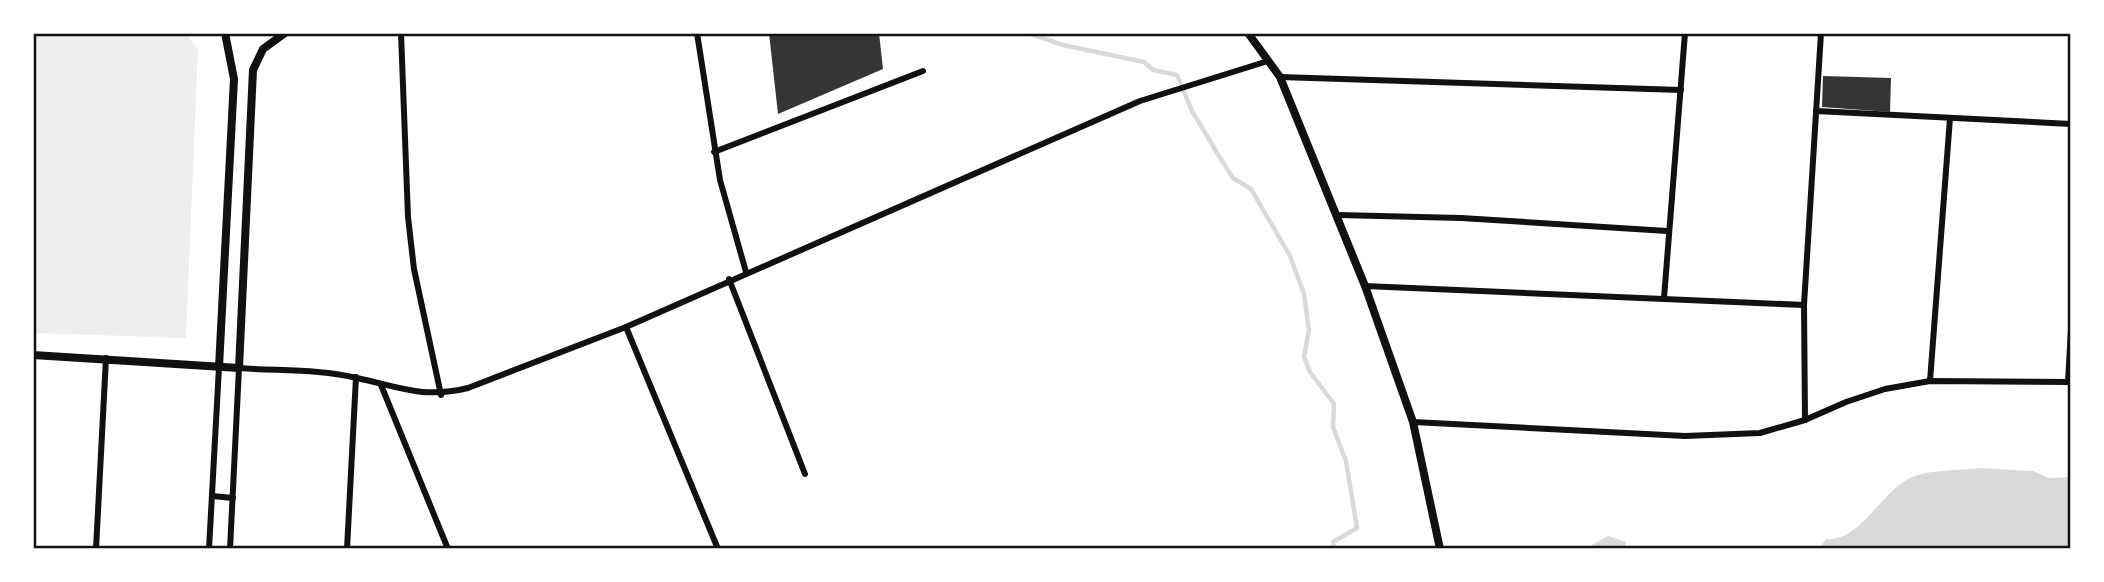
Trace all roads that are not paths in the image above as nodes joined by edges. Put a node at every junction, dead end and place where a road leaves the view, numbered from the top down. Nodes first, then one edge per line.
1 (225, 33) edge
2 (285, 33) edge
3 (401, 33) edge
4 (697, 33) edge
5 (1248, 33) edge
6 (1685, 33) edge
7 (1821, 33) edge
8 (1268, 61) junction
9 (923, 71) dead end
10 (1280, 77) junction
11 (1681, 90) junction
12 (1816, 111) junction
13 (1950, 118) junction
14 (2071, 124) edge
15 (714, 152) junction
16 (1338, 215) junction
17 (1667, 231) junction
18 (746, 272) junction
19 (729, 279) junction
20 (1366, 286) junction
21 (1664, 298) junction
22 (1804, 305) junction
23 (626, 327) junction
24 (2071, 329) edge
25 (33, 355) edge
26 (107, 357) junction
27 (219, 366) junction
28 (239, 368) junction
29 (356, 377) junction
30 (1930, 381) junction
31 (2069, 382) edge
32 (381, 385) junction
33 (441, 394) junction
34 (1805, 420) junction
35 (1413, 422) junction
36 (805, 474) dead end
37 (212, 496) junction
38 (233, 498) junction
39 (96, 549) edge
40 (209, 549) edge
41 (230, 549) edge
42 (347, 549) edge
43 (448, 549) edge
44 (718, 549) edge
45 (1440, 549) edge

1 - 27 street
2 - 28 street
3 - 33 street
4 - 15 street
5 - 8 street
6 - 11 street
7 - 12 street
8 - 10 street
8 - 18 street
9 - 15 street
10 - 11 street
10 - 16 street
11 - 17 street
12 - 13 street
12 - 22 street
13 - 14 street
13 - 30 street
15 - 18 street
16 - 17 street
16 - 20 street
17 - 21 street
18 - 19 street
19 - 23 street
19 - 36 street
20 - 21 street
20 - 35 street
21 - 22 street
22 - 34 street
23 - 33 street
23 - 44 street
24 - 31 street
25 - 26 street
26 - 27 street
26 - 39 street
27 - 28 street
27 - 37 street
28 - 29 street
28 - 38 street
29 - 32 street
29 - 42 street
30 - 31 street
30 - 34 street
32 - 33 street
32 - 43 street
34 - 35 street
35 - 45 street
37 - 38 street
37 - 40 street
38 - 41 street

